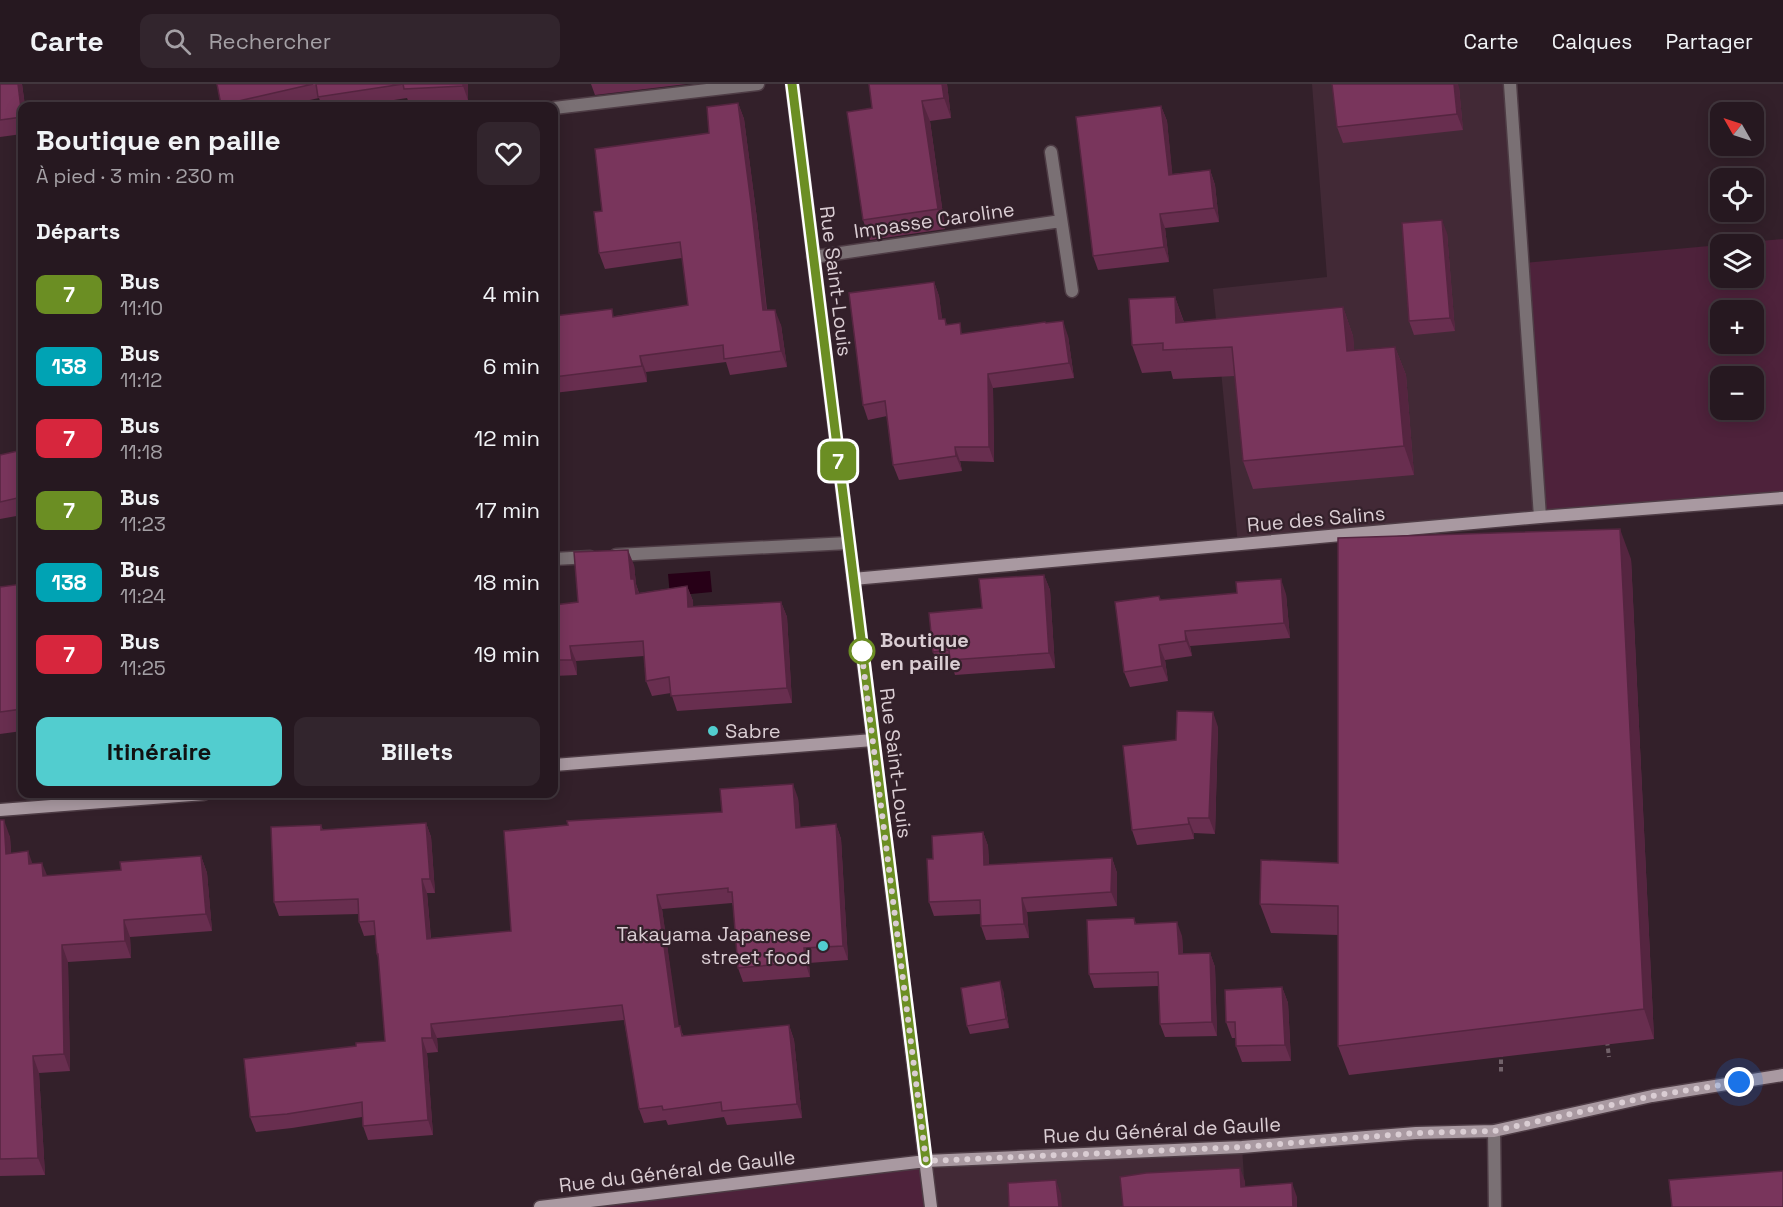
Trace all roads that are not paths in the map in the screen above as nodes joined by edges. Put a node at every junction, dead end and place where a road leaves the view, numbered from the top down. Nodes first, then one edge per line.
1 (758, 84) edge
2 (792, 84) edge
3 (1510, 84) edge
4 (558, 108) edge
5 (1051, 152) dead end
6 (1061, 221) junction
7 (813, 257) junction
8 (1072, 291) dead end
9 (1783, 498) edge
10 (1540, 517) junction
11 (848, 543) junction
12 (558, 559) edge
13 (853, 579) junction
14 (873, 740) junction
15 (558, 765) edge
16 (153, 798) edge
17 (0, 810) edge
18 (1783, 1075) edge
19 (1494, 1131) junction
20 (926, 1161) junction
21 (540, 1207) edge
22 (931, 1207) edge
23 (1494, 1207) edge

1 - 4 street
2 - 7 street, Rue Saint-Louis
3 - 10 street
5 - 6 street
6 - 7 street, Impasse Caroline
6 - 8 street
7 - 11 street, Rue Saint-Louis
9 - 10 street, Rue des Salins
10 - 13 street, Rue des Salins
11 - 12 street
11 - 13 street, Rue Saint-Louis
13 - 14 street, Rue Saint-Louis
14 - 15 street
14 - 20 street, Rue Saint-Louis
16 - 17 street
18 - 19 street, Rue du Général de Gaulle
19 - 20 street, Rue du Général de Gaulle
19 - 23 street
20 - 21 street, Rue du Général de Gaulle
20 - 22 street, Rue Saint-Louis

